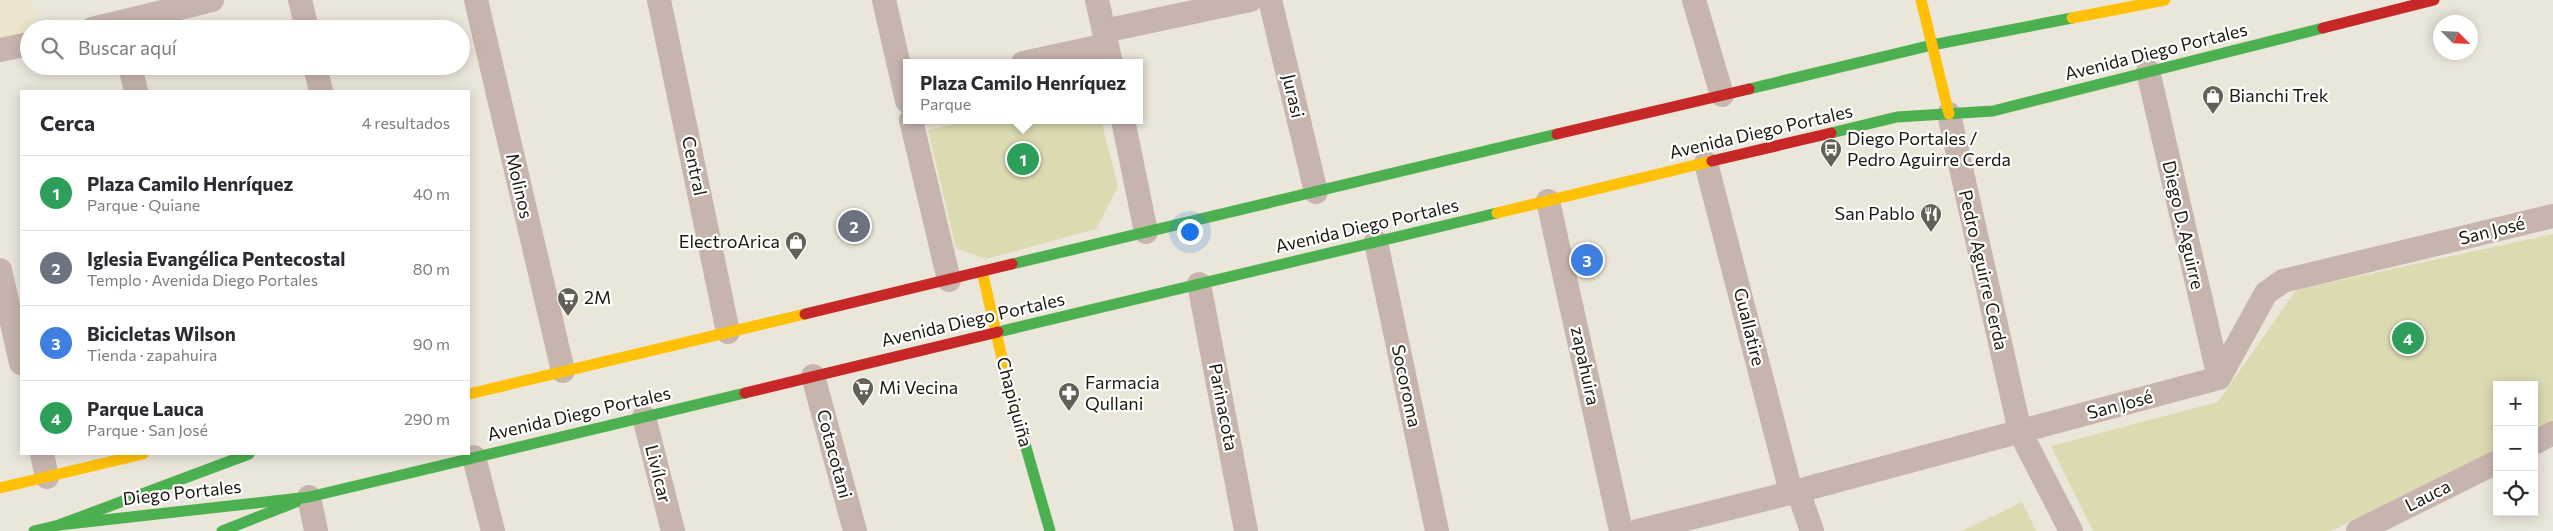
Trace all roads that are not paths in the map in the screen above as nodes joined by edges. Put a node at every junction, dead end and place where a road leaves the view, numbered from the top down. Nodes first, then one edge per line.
1 (212, 0) edge
2 (300, 0) edge
3 (476, 0) edge
4 (659, 0) edge
5 (884, 0) edge
6 (1097, 0) edge
7 (1250, 0) edge
8 (1270, 0) edge
9 (1694, 0) edge
10 (1921, 0) edge
11 (2434, 0) edge
12 (2157, 1) edge
13 (139, 20) edge
14 (305, 20) edge
15 (1932, 45) junction
16 (20, 46) edge
17 (1107, 46) edge
18 (0, 50) edge
19 (1044, 59) edge
20 (2148, 71) junction
21 (132, 75) edge
22 (317, 75) edge
23 (903, 79) edge
24 (136, 90) edge
25 (321, 90) edge
26 (1722, 95) junction
27 (1949, 114) junction
28 (912, 124) edge
29 (1124, 124) edge
30 (1706, 163) junction
31 (1316, 192) junction
32 (1548, 201) junction
33 (2553, 216) edge
34 (1146, 232) junction
35 (1376, 242) junction
36 (0, 270) edge
37 (982, 271) junction
38 (948, 280) junction
39 (1199, 284) junction
40 (728, 332) junction
41 (996, 332) junction
42 (20, 359) edge
43 (562, 372) junction
44 (813, 376) junction
45 (2219, 378) junction
46 (470, 394) edge
47 (644, 417) junction
48 (2020, 432) junction
49 (2553, 434) edge
50 (2538, 441) edge
51 (42, 455) edge
52 (139, 455) edge
53 (246, 455) edge
54 (474, 457) junction
55 (2493, 464) edge
56 (47, 477) junction
57 (0, 488) edge
58 (1794, 492) junction
59 (309, 497) junction
60 (59, 524) junction
61 (34, 531) edge
62 (222, 531) edge
63 (316, 531) edge
64 (493, 531) edge
65 (673, 531) edge
66 (856, 531) edge
67 (1050, 531) edge
68 (1246, 531) edge
69 (1437, 531) edge
70 (1621, 531) edge
71 (1638, 531) edge
72 (1812, 531) edge
73 (2071, 531) edge
74 (2358, 531) edge

1 - 13 street
2 - 14 street
3 - 43 street, Molinos
4 - 40 street, Central
5 - 23 street
6 - 17 street
7 - 17 street
8 - 31 street, Jurasi
9 - 26 street
10 - 15 main road, Pedro Aguirre Cerda
11 - 20 main road, Avenida Diego Portales
12 - 15 main road
15 - 26 main road
15 - 27 main road, Pedro Aguirre Cerda
16 - 18 street
17 - 19 street
20 - 27 main road, Avenida Diego Portales
20 - 45 street, Diego D. Aguirre
21 - 24 street
22 - 25 street
26 - 31 main road
27 - 30 main road, Avenida Diego Portales
27 - 48 street, Pedro Aguirre Cerda
28 - 38 street
29 - 34 street
30 - 32 main road, Avenida Diego Portales
30 - 58 street, Guallatire
31 - 34 main road
32 - 35 main road, Avenida Diego Portales
32 - 70 street, zapahuira
33 - 45 street, San José
34 - 37 main road
35 - 39 main road, Avenida Diego Portales
35 - 69 street, Socoroma
36 - 42 street
37 - 38 main road
37 - 41 main road, Chapiquiña
38 - 40 main road
39 - 41 main road, Avenida Diego Portales
39 - 68 street, Parinacota
40 - 43 main road
41 - 44 main road, Avenida Diego Portales
41 - 67 main road, Chapiquiña
43 - 46 main road
44 - 47 main road, Avenida Diego Portales
44 - 66 street, Cotacotani
45 - 48 street, San José
47 - 54 main road, Avenida Diego Portales
47 - 65 street, Livílcar
48 - 58 street, San José
48 - 73 street, Pedro Aguirre Cerda
49 - 50 street
51 - 56 street
52 - 56 main road
53 - 60 main road, Diego Portales
54 - 59 main road, Avenida Diego Portales
54 - 64 street
55 - 74 street, Lauca
56 - 57 main road
58 - 71 street, San José
58 - 72 street, Guallatire
59 - 60 main road, Diego Portales
59 - 62 main road
59 - 63 street
60 - 61 main road, Diego Portales

